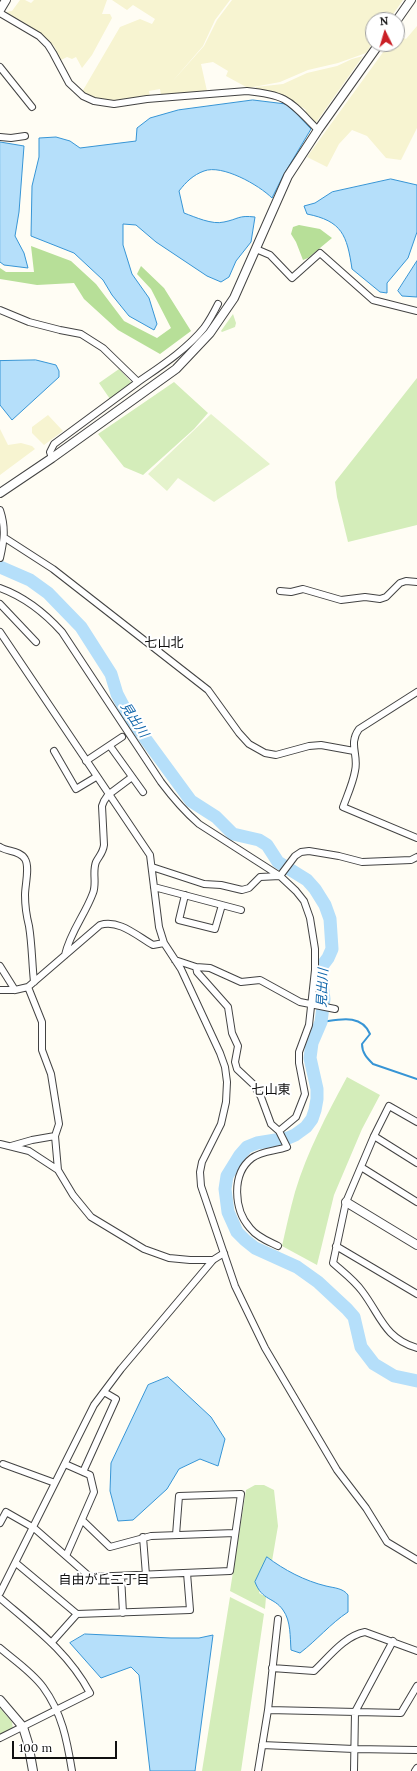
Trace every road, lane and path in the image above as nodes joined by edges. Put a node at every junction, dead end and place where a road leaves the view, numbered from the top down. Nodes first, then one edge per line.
1 (6, 0) edge
2 (411, 0) edge
3 (0, 11) edge
4 (403, 12) edge
5 (374, 52) edge
6 (0, 67) edge
7 (32, 107) dead end
8 (318, 130) junction
9 (0, 136) edge
10 (25, 136) dead end
11 (256, 250) junction
12 (218, 304) dead end
13 (0, 310) edge
14 (417, 311) edge
15 (206, 332) junction
16 (138, 382) junction
17 (52, 458) junction
18 (0, 493) edge
19 (0, 510) edge
20 (5, 538) junction
21 (0, 558) edge
22 (417, 582) edge
23 (0, 588) edge
24 (280, 591) dead end
25 (0, 604) edge
26 (0, 632) edge
27 (36, 642) dead end
28 (417, 692) edge
29 (122, 737) dead end
30 (110, 746) junction
31 (354, 750) junction
32 (54, 751) dead end
33 (86, 761) junction
34 (96, 777) junction
35 (132, 777) junction
36 (143, 792) dead end
37 (108, 795) junction
38 (417, 838) edge
39 (0, 848) edge
40 (417, 857) edge
41 (152, 867) junction
42 (280, 876) junction
43 (154, 887) junction
44 (186, 895) junction
45 (222, 905) junction
46 (241, 910) dead end
47 (164, 943) junction
48 (65, 955) junction
49 (175, 960) junction
50 (0, 966) edge
51 (196, 967) junction
52 (34, 982) junction
53 (28, 987) junction
54 (0, 990) edge
55 (15, 990) junction
56 (310, 1005) junction
57 (335, 1009) dead end
58 (236, 1065) junction
59 (225, 1067) junction
60 (417, 1122) edge
61 (279, 1131) junction
62 (55, 1136) junction
63 (374, 1136) junction
64 (0, 1144) edge
65 (11, 1146) junction
66 (417, 1163) edge
67 (361, 1167) junction
68 (58, 1170) junction
69 (346, 1202) junction
70 (417, 1202) edge
71 (417, 1245) edge
72 (278, 1246) dead end
73 (336, 1246) junction
74 (224, 1253) junction
75 (214, 1260) junction
76 (417, 1294) edge
77 (417, 1348) edge
78 (104, 1392) junction
79 (3, 1464) dead end
80 (65, 1464) junction
81 (83, 1472) junction
82 (55, 1483) junction
83 (82, 1520) junction
84 (0, 1523) edge
85 (34, 1528) junction
86 (235, 1533) junction
87 (176, 1535) junction
88 (143, 1538) junction
89 (66, 1556) junction
90 (417, 1560) edge
91 (16, 1563) junction
92 (187, 1573) junction
93 (146, 1574) junction
94 (121, 1576) junction
95 (0, 1593) edge
96 (0, 1598) edge
97 (123, 1613) junction
98 (78, 1614) junction
99 (278, 1619) dead end
100 (393, 1641) junction
101 (52, 1642) junction
102 (0, 1648) edge
103 (417, 1651) edge
104 (272, 1668) junction
105 (417, 1686) edge
106 (0, 1700) edge
107 (57, 1709) junction
108 (268, 1710) junction
109 (355, 1712) junction
110 (23, 1727) junction
111 (0, 1738) edge
112 (262, 1745) junction
113 (354, 1749) junction
114 (417, 1750) edge
115 (417, 1768) edge
116 (33, 1771) edge
117 (72, 1771) edge
118 (258, 1771) edge
119 (354, 1771) edge
120 (415, 1771) edge

1 - 3 street
2 - 4 street
3 - 8 street
5 - 8 street
6 - 7 street
8 - 11 street
9 - 10 street
11 - 14 street
11 - 15 street
12 - 15 street
13 - 16 street
15 - 16 street
15 - 17 street
16 - 17 street
17 - 18 street
19 - 20 street
20 - 21 street
20 - 31 street
22 - 24 street
23 - 42 street
25 - 27 street
26 - 33 street
28 - 31 street
29 - 30 street
30 - 33 street
30 - 35 street
31 - 38 street
32 - 34 street
33 - 34 street
34 - 37 street
35 - 36 street
35 - 37 street
37 - 41 street
37 - 48 street
39 - 52 street
40 - 42 street
41 - 42 street
41 - 43 street
42 - 56 street
43 - 44 street
43 - 47 street
44 - 45 street
44 - 45 street
45 - 46 street
47 - 48 street
47 - 49 street
48 - 52 street
49 - 51 street
49 - 59 street
50 - 55 street
51 - 56 street
51 - 58 street
52 - 53 street
53 - 55 street
53 - 62 street
54 - 55 street
56 - 57 street
56 - 61 street
58 - 59 street
58 - 61 street
59 - 74 street
60 - 63 street
61 - 72 street
62 - 65 street
62 - 68 street
63 - 66 street
63 - 67 street
64 - 65 street
65 - 68 street
67 - 69 street
67 - 70 street
68 - 75 street
69 - 71 street
69 - 73 street
73 - 76 street
73 - 77 street
74 - 75 street
74 - 90 street
75 - 78 street
78 - 80 street
78 - 81 street
79 - 82 street
80 - 81 street
80 - 82 street
81 - 83 street
82 - 85 street
83 - 88 street
83 - 89 street
84 - 85 street
85 - 89 street
85 - 91 street
86 - 87 street
86 - 87 street
86 - 92 street
87 - 88 street
88 - 93 street
89 - 94 street
91 - 95 street
91 - 98 street
92 - 93 street
92 - 97 street
93 - 94 street
94 - 97 street
96 - 101 street
97 - 98 street
98 - 101 street
99 - 104 street
100 - 103 street
100 - 104 street
100 - 109 street
101 - 107 street
102 - 107 street
104 - 108 street
105 - 109 street
106 - 110 street
107 - 110 street
107 - 117 street
108 - 109 street
108 - 112 street
109 - 113 street
110 - 111 street
110 - 116 street
112 - 113 street
112 - 118 street
113 - 114 street
113 - 119 street
115 - 120 street

